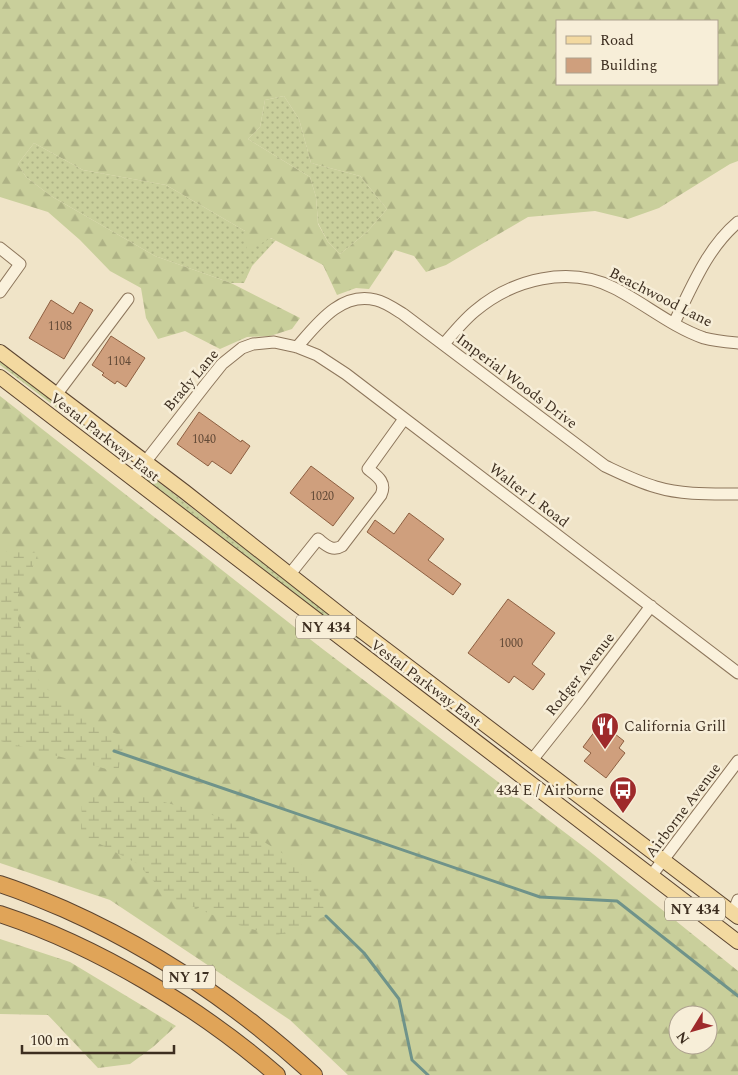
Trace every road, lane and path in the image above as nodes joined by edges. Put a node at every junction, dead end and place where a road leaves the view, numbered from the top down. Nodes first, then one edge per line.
1 (738, 222) edge
2 (0, 248) edge
3 (0, 292) edge
4 (128, 299) dead end
5 (674, 323) junction
6 (738, 343) edge
7 (444, 344) junction
8 (297, 347) junction
9 (0, 352) edge
10 (0, 377) edge
11 (56, 395) junction
12 (404, 419) junction
13 (145, 462) junction
14 (132, 479) junction
15 (738, 494) edge
16 (290, 574) junction
17 (651, 606) junction
18 (738, 673) edge
19 (532, 760) junction
20 (738, 761) edge
21 (664, 860) junction
22 (651, 876) junction
23 (0, 884) edge
24 (738, 900) edge
25 (0, 914) edge
26 (735, 915) edge
27 (738, 942) edge
28 (215, 1026) junction
29 (264, 1075) edge
30 (277, 1075) edge
31 (314, 1075) edge

1 - 5 street
2 - 3 street
4 - 11 street
5 - 6 street, Beachwood Lane
5 - 7 street, Beachwood Lane
7 - 8 street, Imperial Woods Drive
7 - 15 street, Imperial Woods Drive
8 - 12 street, Walter L Road
8 - 13 street, Brady Lane
9 - 11 main road, Vestal Parkway East / NY 434
10 - 14 main road, Vestal Parkway East / NY 434
11 - 13 main road, Vestal Parkway East / NY 434
12 - 16 street
12 - 17 street, Walter L Road
13 - 14 street, Brady Lane
13 - 16 main road, Vestal Parkway East / NY 434
14 - 22 main road, Vestal Parkway East / NY 434
16 - 19 main road, Vestal Parkway East / NY 434
17 - 18 street, Walter L Road
17 - 19 street, Rodger Avenue
19 - 21 main road, Vestal Parkway East / NY 434
20 - 21 street, Airborne Avenue
21 - 22 street, Airborne Avenue
21 - 26 main road, Vestal Parkway East / NY 434
22 - 27 main road, Vestal Parkway East / NY 434
23 - 31 highway, NY 17
24 - 26 street
25 - 28 highway, NY 17
28 - 29 highway
28 - 30 highway, NY 17

